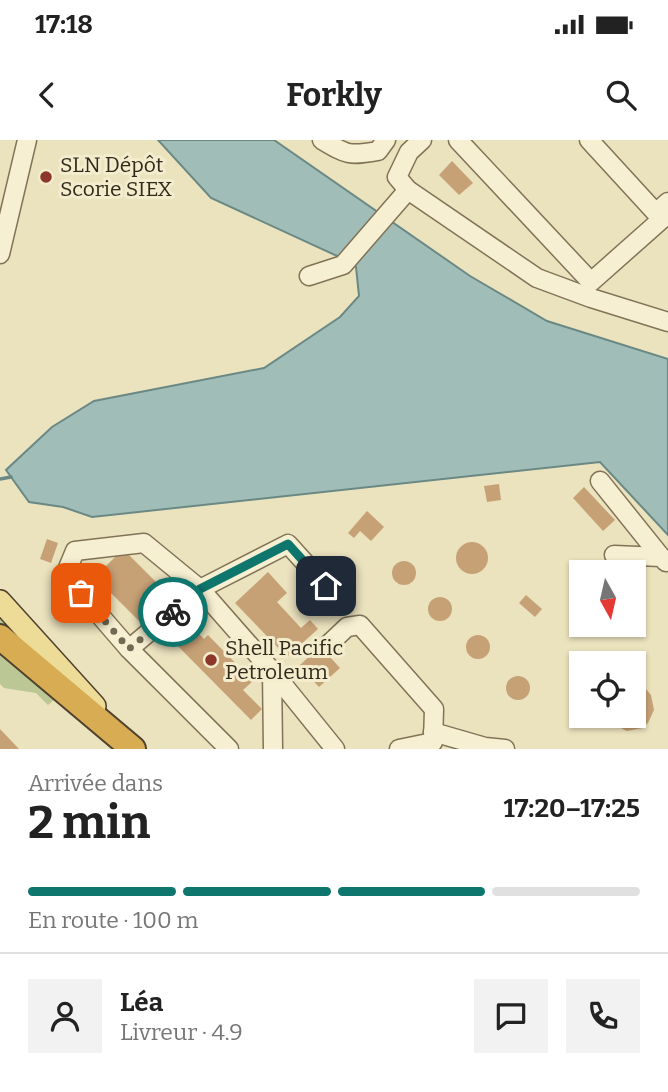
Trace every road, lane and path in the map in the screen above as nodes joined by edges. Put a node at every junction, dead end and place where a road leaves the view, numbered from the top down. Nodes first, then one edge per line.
1 (27, 140) edge
2 (322, 140) edge
3 (386, 140) edge
4 (422, 140) edge
5 (458, 140) edge
6 (589, 140) edge
7 (408, 190) junction
8 (664, 215) edge
9 (0, 254) edge
10 (309, 276) dead end
11 (668, 322) edge
12 (600, 481) dead end
13 (614, 555) dead end
14 (665, 560) edge
15 (326, 586) dead end
16 (200, 589) junction
17 (0, 601) edge
18 (0, 637) edge
19 (329, 644) dead end
20 (129, 649) junction
21 (272, 671) junction
22 (433, 732) junction
23 (134, 749) edge
24 (229, 749) edge
25 (273, 749) edge
26 (335, 749) edge
27 (399, 749) edge
28 (505, 749) edge

1 - 9 lane
2 - 3 lane
4 - 7 lane
5 - 8 lane
6 - 8 lane
7 - 10 lane
7 - 11 lane
12 - 14 lane
13 - 14 lane
15 - 16 lane
16 - 20 lane
16 - 20 lane
16 - 21 lane
17 - 23 main road
18 - 23 highway
19 - 22 lane
20 - 24 lane
21 - 25 lane
21 - 26 lane
22 - 27 lane
22 - 28 lane

